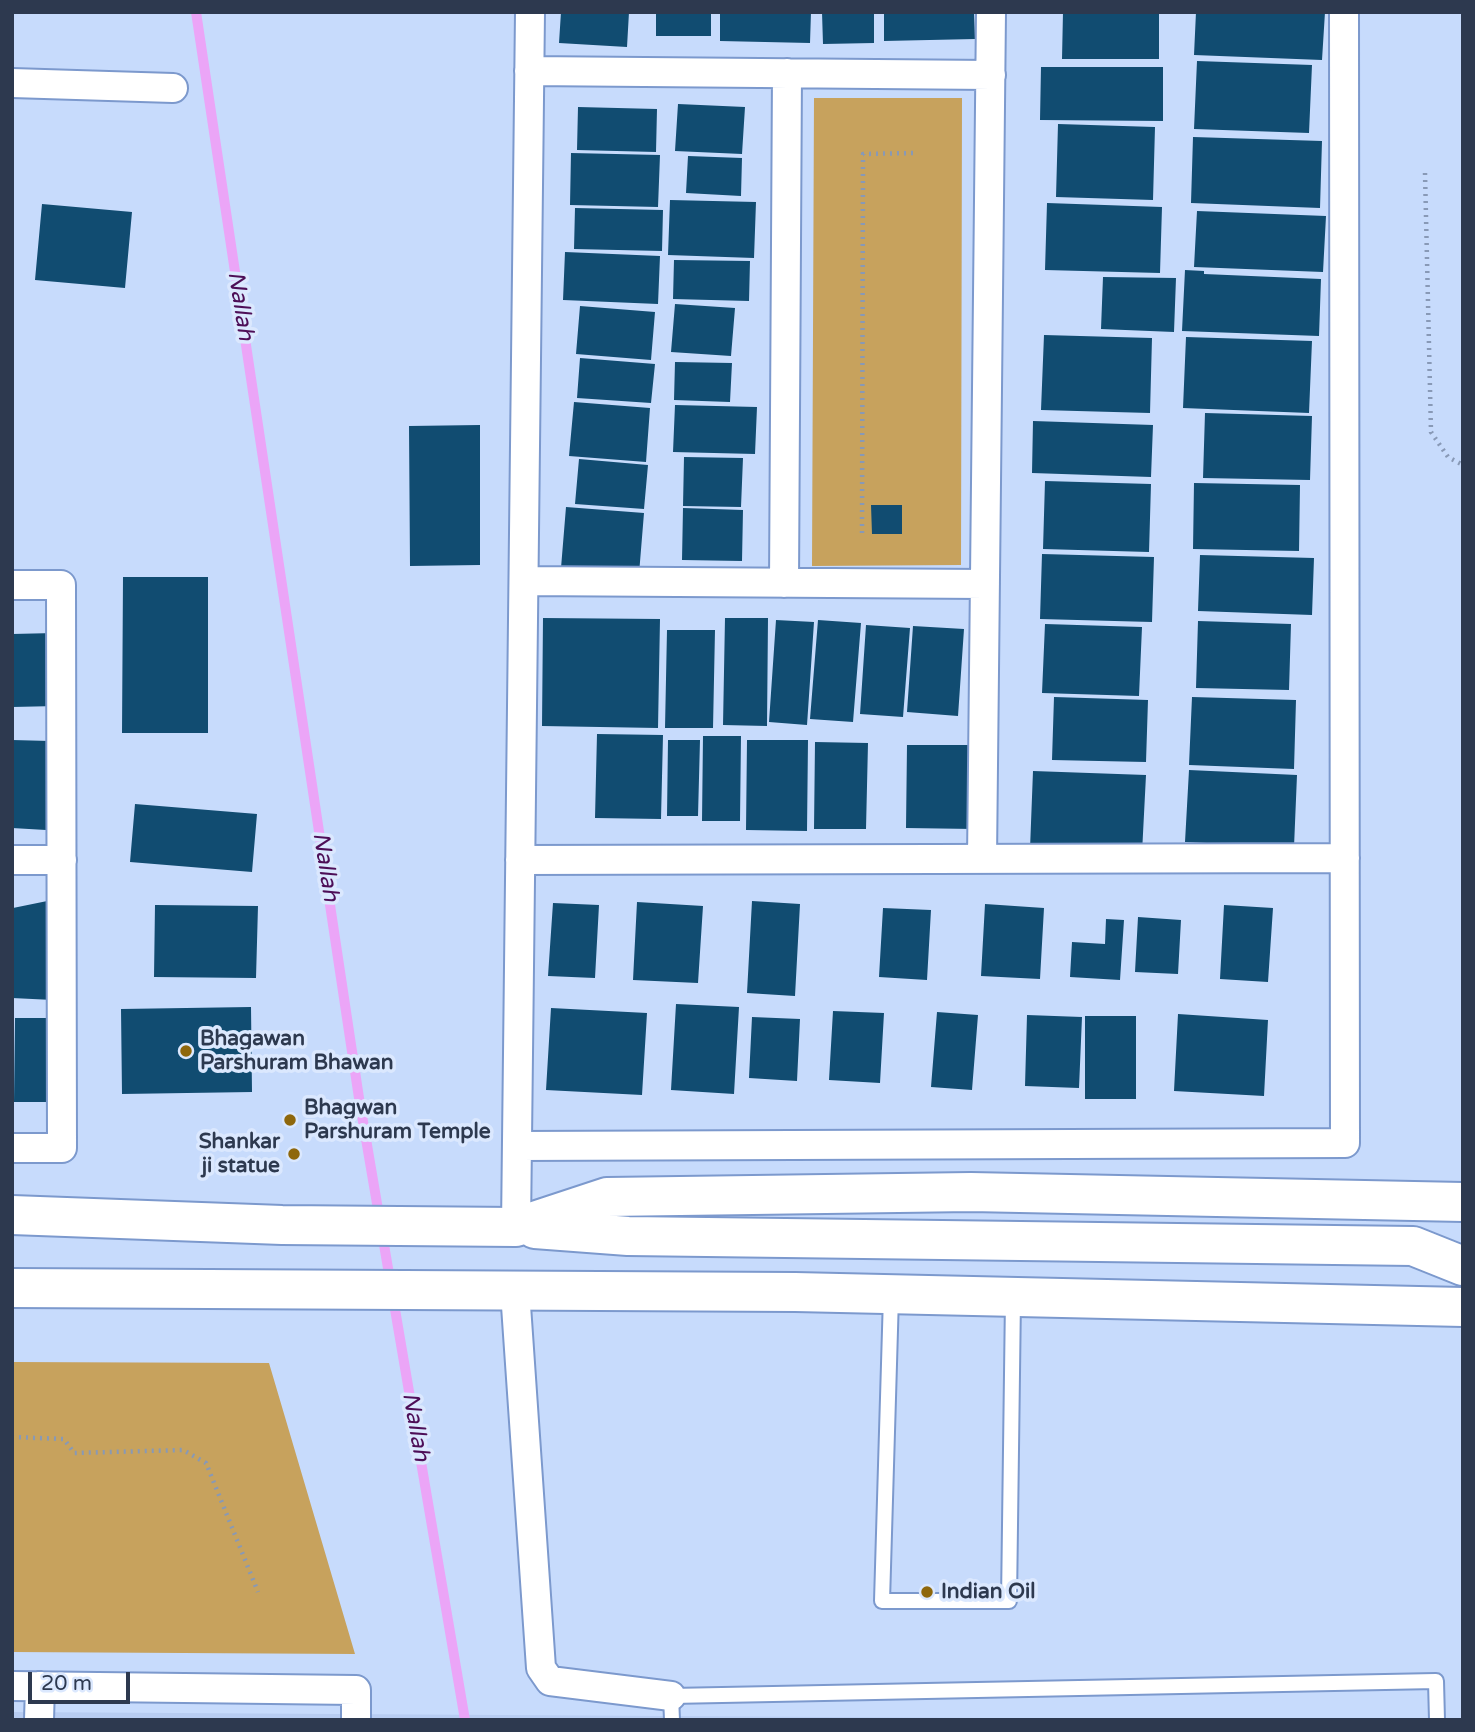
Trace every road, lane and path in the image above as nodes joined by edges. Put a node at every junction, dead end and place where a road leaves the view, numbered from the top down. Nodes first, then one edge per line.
1 (530, 12) edge
2 (991, 12) edge
3 (1344, 12) edge
4 (529, 71) junction
5 (787, 73) junction
6 (990, 75) junction
7 (12, 83) edge
8 (173, 88) dead end
9 (914, 153) dead end
10 (1425, 173) dead end
11 (1463, 465) edge
12 (862, 533) dead end
13 (524, 581) junction
14 (783, 583) junction
15 (985, 584) junction
16 (12, 585) edge
17 (1345, 858) junction
18 (982, 859) junction
19 (12, 860) edge
20 (61, 860) junction
21 (520, 860) junction
22 (517, 1146) junction
23 (12, 1148) edge
24 (1463, 1202) edge
25 (12, 1215) edge
26 (516, 1227) junction
27 (1463, 1266) edge
28 (12, 1288) edge
29 (515, 1291) junction
30 (891, 1294) junction
31 (1013, 1297) junction
32 (1463, 1307) edge
33 (12, 1437) edge
34 (258, 1592) dead end
35 (26, 1686) edge
36 (671, 1708) edge
37 (40, 1720) edge
38 (356, 1720) edge
39 (1437, 1720) edge

1 - 4 street
2 - 6 street
3 - 17 street
4 - 5 street
4 - 13 street
5 - 6 street
5 - 14 street
6 - 15 street
7 - 8 street
9 - 12 path
10 - 11 path
13 - 14 street
13 - 21 street
14 - 15 street
15 - 18 street
16 - 20 street
17 - 18 street
17 - 22 street
18 - 21 street
19 - 20 street
20 - 23 street
21 - 22 street
22 - 26 street
24 - 26 street
25 - 26 street
26 - 27 street
28 - 29 street
29 - 30 street
29 - 36 street
30 - 31 street
30 - 31 lane
31 - 32 street
33 - 34 path
35 - 37 street
35 - 38 street
36 - 39 lane

